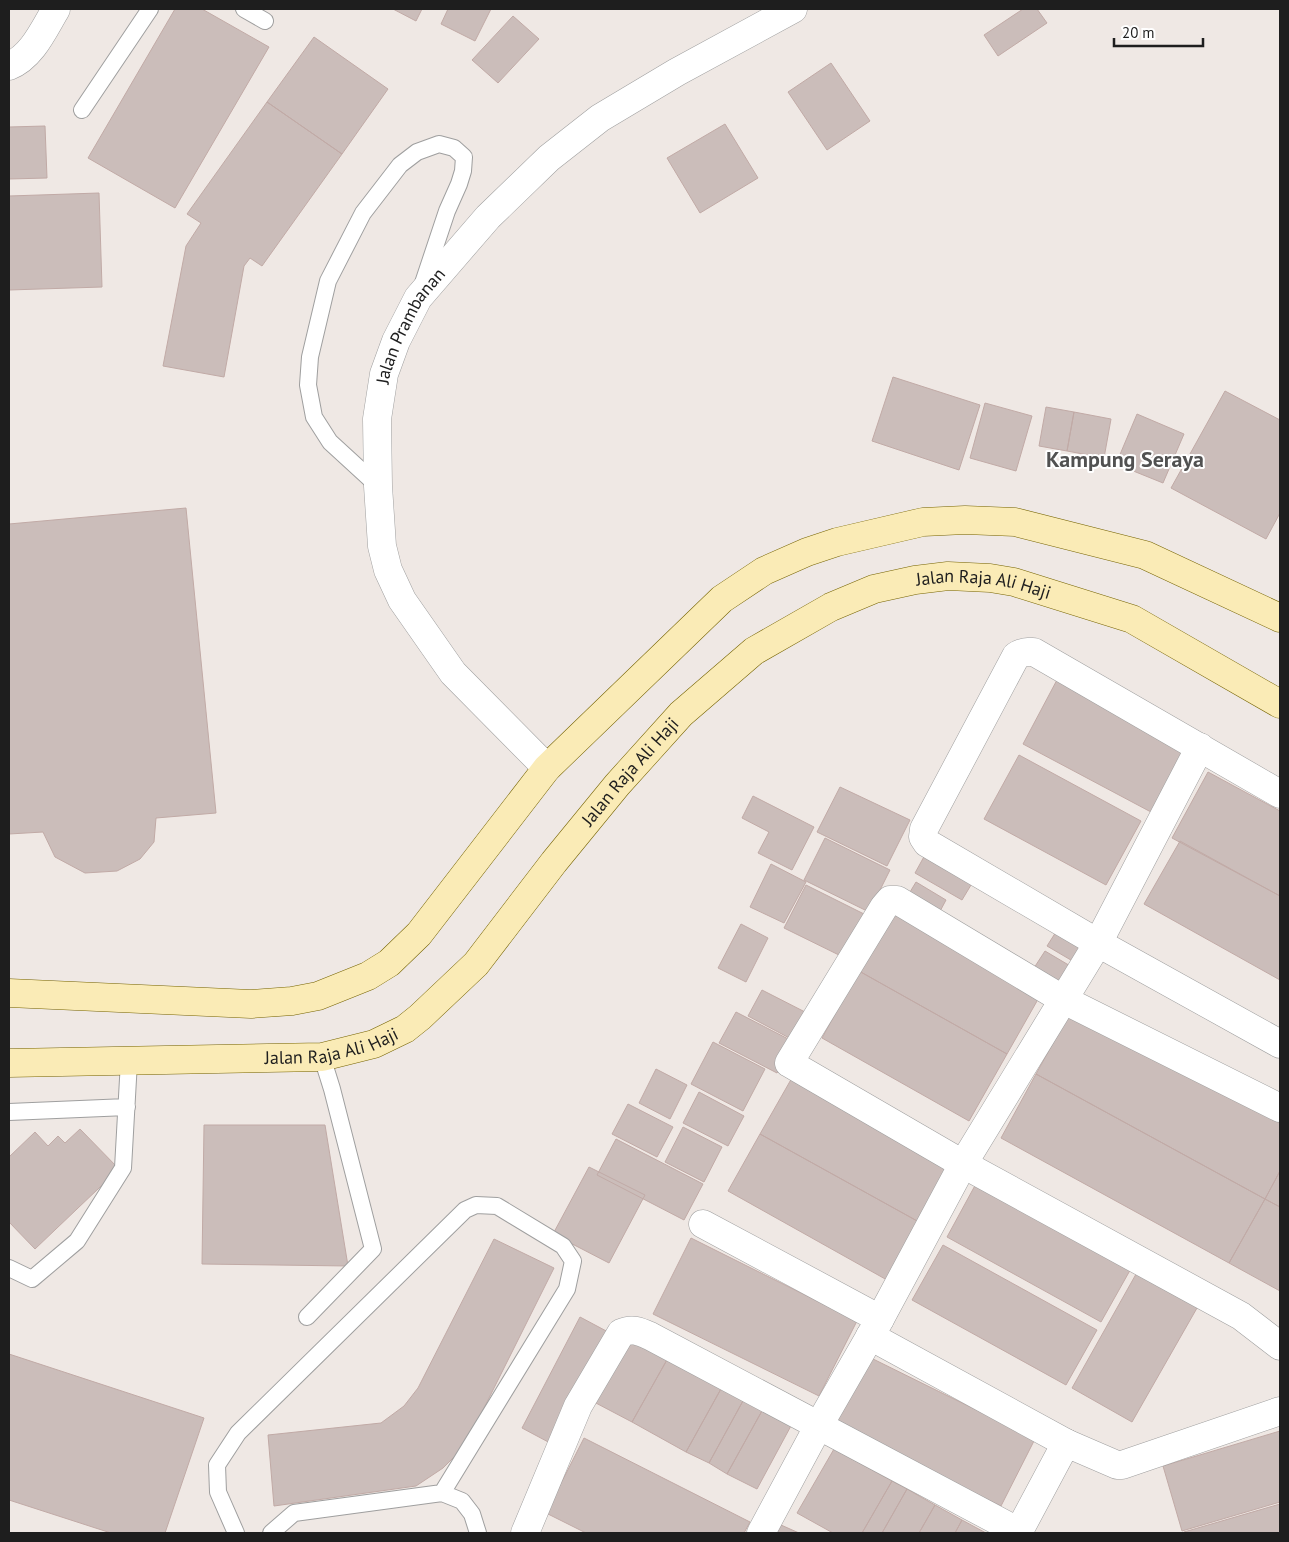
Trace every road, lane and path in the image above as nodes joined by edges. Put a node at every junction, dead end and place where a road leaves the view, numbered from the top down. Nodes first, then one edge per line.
1 (56, 9) edge
2 (150, 9) edge
3 (244, 9) edge
4 (793, 9) edge
5 (265, 21) dead end
6 (9, 66) edge
7 (82, 110) dead end
8 (418, 298) junction
9 (378, 486) junction
10 (1280, 618) edge
11 (1280, 704) edge
12 (1200, 747) junction
13 (547, 768) junction
14 (1280, 794) edge
15 (1098, 943) junction
16 (9, 993) edge
17 (1064, 1000) junction
18 (1280, 1044) edge
19 (322, 1057) junction
20 (129, 1061) junction
21 (9, 1063) edge
22 (127, 1107) junction
23 (1280, 1108) edge
24 (9, 1112) edge
25 (963, 1164) junction
26 (703, 1224) dead end
27 (9, 1268) edge
28 (307, 1317) dead end
29 (875, 1328) junction
30 (1280, 1346) edge
31 (1280, 1411) edge
32 (819, 1425) junction
33 (1066, 1443) junction
34 (442, 1493) junction
35 (1018, 1532) edge
36 (236, 1533) edge
37 (271, 1533) edge
38 (478, 1533) edge
39 (525, 1533) edge
40 (761, 1533) edge

1 - 6 street
2 - 7 lane
3 - 5 lane
4 - 8 street, Jalan Prambanan
8 - 9 street, Jalan Prambanan
8 - 9 lane
9 - 13 street, Jalan Prambanan
10 - 13 main road
11 - 19 main road, Jalan Raja Ali Haji
12 - 14 street
12 - 15 street
12 - 15 street
13 - 16 main road
15 - 17 street
15 - 18 street
17 - 23 street
17 - 25 street
17 - 25 street
19 - 20 main road, Jalan Raja Ali Haji
19 - 28 lane
20 - 21 main road, Jalan Raja Ali Haji
20 - 22 lane
22 - 24 lane
22 - 27 lane
25 - 29 street
25 - 30 street
26 - 29 street
29 - 32 street
29 - 33 street
31 - 33 street
32 - 35 street
32 - 39 street
32 - 40 street
33 - 35 street
34 - 36 lane
34 - 37 lane
34 - 38 lane

